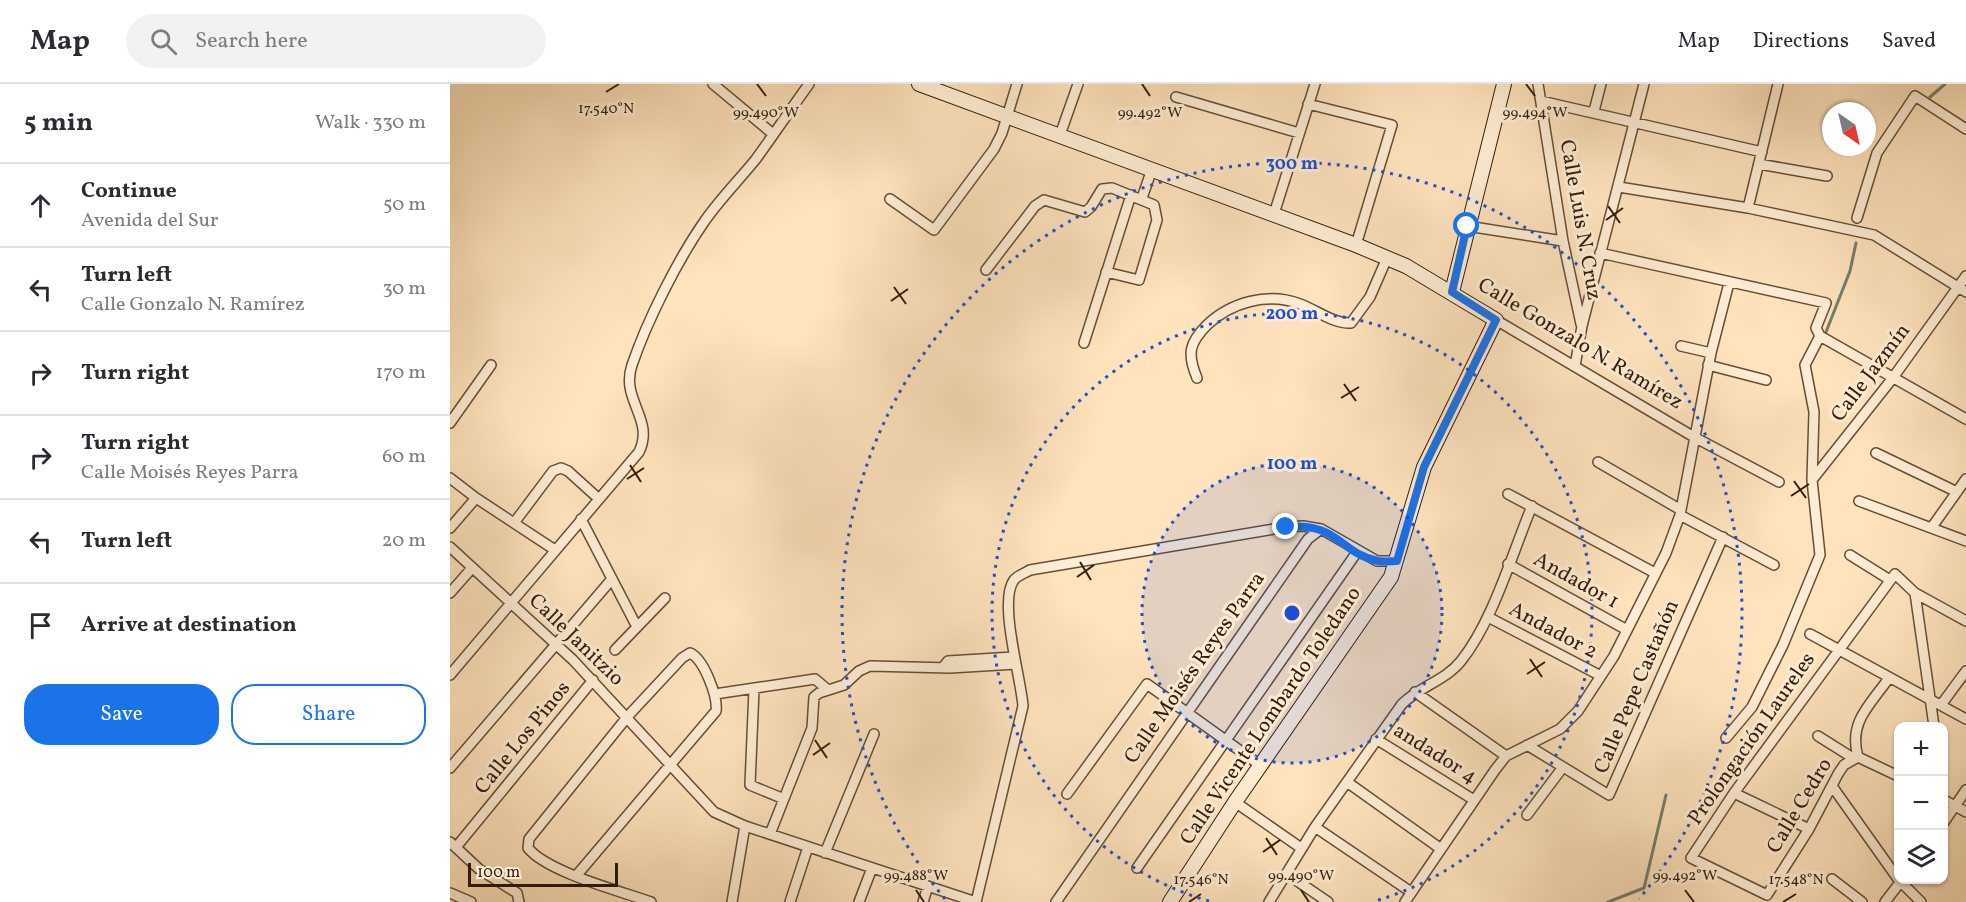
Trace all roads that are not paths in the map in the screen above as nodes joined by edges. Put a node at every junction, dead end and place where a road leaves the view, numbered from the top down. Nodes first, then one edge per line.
1 (713, 84) edge
2 (809, 84) edge
3 (919, 84) edge
4 (1017, 84) edge
5 (1078, 84) edge
6 (1315, 84) edge
7 (1504, 84) edge
8 (1538, 84) edge
9 (1601, 84) edge
10 (1644, 84) edge
11 (1778, 84) edge
12 (946, 88) edge
13 (1176, 97) dead end
14 (1541, 101) junction
15 (1308, 104) junction
16 (1594, 111) junction
17 (1007, 115) junction
18 (1635, 123) junction
19 (1966, 129) edge
20 (1299, 133) junction
21 (773, 134) junction
22 (1060, 135) junction
23 (1762, 152) junction
24 (1759, 164) junction
25 (1151, 172) junction
26 (1827, 176) dead end
27 (1619, 187) junction
28 (1131, 195) junction
29 (1142, 198) junction
30 (890, 199) dead end
31 (1748, 208) junction
32 (1274, 214) junction
33 (1857, 218) dead end
34 (1467, 226) junction
35 (1563, 241) junction
36 (1356, 245) junction
37 (1600, 253) junction
38 (1387, 258) junction
39 (986, 270) dead end
40 (1106, 273) junction
41 (1966, 276) edge
42 (1729, 283) junction
43 (1962, 290) edge
44 (1452, 292) junction
45 (1496, 320) junction
46 (1582, 326) junction
47 (1820, 336) junction
48 (1084, 343) dead end
49 (1681, 346) dead end
50 (1711, 352) junction
51 (491, 365) dead end
52 (1708, 365) junction
53 (1575, 366) junction
54 (1197, 378) dead end
55 (1892, 379) junction
56 (1766, 380) dead end
57 (1966, 419) edge
58 (450, 423) edge
59 (1694, 437) junction
60 (1876, 453) dead end
61 (1598, 462) dead end
62 (450, 478) edge
63 (1966, 479) edge
64 (1812, 480) junction
65 (1779, 482) dead end
66 (1957, 492) junction
67 (1508, 494) dead end
68 (476, 498) junction
69 (599, 499) junction
70 (1859, 501) dead end
71 (1532, 506) junction
72 (1681, 513) junction
73 (581, 519) junction
74 (514, 523) junction
75 (1932, 527) junction
76 (450, 528) edge
77 (1321, 529) junction
78 (1723, 537) junction
79 (1966, 541) edge
80 (450, 547) edge
81 (555, 550) junction
82 (1357, 552) junction
83 (1850, 555) dead end
84 (1397, 561) junction
85 (1508, 564) junction
86 (1774, 566) dead end
87 (472, 568) junction
88 (1655, 573) junction
89 (1892, 577) junction
90 (612, 579) junction
91 (450, 592) edge
92 (1915, 593) junction
93 (665, 598) dead end
94 (511, 602) junction
95 (1488, 617) junction
96 (1966, 621) edge
97 (637, 627) junction
98 (1627, 630) junction
99 (1810, 634) dead end
100 (556, 644) junction
101 (615, 650) dead end
102 (1837, 650) junction
103 (1015, 660) junction
104 (1966, 671) edge
105 (450, 675) edge
106 (1601, 676) junction
107 (1889, 678) junction
108 (593, 681) junction
109 (754, 689) junction
110 (828, 690) junction
111 (1415, 692) junction
112 (716, 694) junction
113 (1932, 700) junction
114 (1941, 705) junction
115 (1185, 713) junction
116 (628, 716) junction
117 (1966, 719) edge
118 (1934, 722) edge
119 (874, 734) dead end
120 (1818, 736) dead end
121 (1726, 738) dead end
122 (1376, 739) junction
123 (1225, 741) junction
124 (1527, 745) junction
125 (1506, 756) junction
126 (1856, 758) junction
127 (670, 764) junction
128 (1260, 765) junction
129 (1563, 767) junction
130 (450, 768) edge
131 (1897, 776) edge
132 (1347, 782) junction
133 (1832, 786) junction
134 (1966, 790) edge
135 (1734, 793) junction
136 (1067, 794) dead end
137 (784, 799) junction
138 (1474, 800) junction
139 (1234, 802) junction
140 (1948, 802) edge
141 (1955, 806) junction
142 (1966, 812) edge
143 (1527, 815) dead end
144 (1948, 816) edge
145 (745, 826) junction
146 (1315, 826) junction
147 (1809, 830) junction
148 (770, 834) junction
149 (454, 844) edge
150 (808, 847) junction
151 (1301, 848) junction
152 (1441, 849) junction
153 (825, 853) junction
154 (872, 868) junction
155 (1137, 868) dead end
156 (1894, 872) edge
157 (1287, 874) junction
158 (576, 876) junction
159 (1832, 879) dead end
160 (1897, 884) edge
161 (1904, 884) edge
162 (928, 886) junction
163 (1411, 892) junction
164 (450, 893) edge
165 (1767, 895) joint
166 (465, 901) edge
167 (519, 902) edge
168 (651, 902) edge
169 (732, 902) edge
170 (790, 902) edge
171 (859, 902) edge
172 (923, 902) edge
173 (976, 902) edge
174 (1056, 902) edge
175 (1170, 902) edge
176 (1269, 902) edge
177 (1328, 902) edge
178 (1405, 902) edge
179 (1862, 902) edge
180 (1886, 902) edge
181 (1921, 902) edge

1 - 21 street
2 - 21 street
3 - 12 street, Calle Gonzalo N. Ramírez
4 - 17 street
5 - 22 street
6 - 15 street
7 - 34 street
8 - 14 street, Calle Luis N. Cruz
9 - 16 street
10 - 18 street
11 - 23 street
12 - 17 street, Calle Gonzalo N. Ramírez
13 - 20 street
14 - 16 street
14 - 35 street, Calle Luis N. Cruz
15 - 20 street
15 - 36 street
16 - 18 street
17 - 22 street, Calle Gonzalo N. Ramírez
17 - 30 street
18 - 23 street
18 - 27 street
19 - 33 street
20 - 32 street
21 - 69 street
22 - 25 street, Calle Gonzalo N. Ramírez
23 - 24 street
24 - 26 street
24 - 31 street
25 - 29 street
25 - 32 street, Calle Gonzalo N. Ramírez
27 - 31 street
27 - 37 street
28 - 29 street
28 - 39 street
28 - 40 street
29 - 40 street
31 - 43 street
32 - 36 street, Calle Gonzalo N. Ramírez
34 - 35 street
34 - 44 street
35 - 46 street, Calle Luis N. Cruz
36 - 38 street, Calle Gonzalo N. Ramírez
37 - 42 street
37 - 46 street
38 - 44 street, Calle Gonzalo N. Ramírez
38 - 54 street
40 - 48 street
41 - 43 street, Calle Jazmín
42 - 47 street
42 - 50 street
43 - 55 street, Calle Jazmín
44 - 45 street, Calle Gonzalo N. Ramírez
45 - 53 street, Calle Gonzalo N. Ramírez
45 - 84 street, Calle Vicente Lombardo Toledano
46 - 53 street
47 - 55 street
47 - 64 street
49 - 50 street
50 - 52 street
51 - 58 street
52 - 56 street
52 - 59 street
53 - 59 street, Calle Gonzalo N. Ramírez
55 - 57 street
55 - 64 street, Calle Jazmín
59 - 65 street, Calle Gonzalo N. Ramírez
59 - 72 street
60 - 66 street
61 - 72 street
62 - 68 street
63 - 66 street
64 - 121 street
66 - 75 street
67 - 71 street
68 - 74 street
68 - 76 street
69 - 73 street
69 - 74 street
70 - 75 street
71 - 85 street
71 - 88 street
72 - 78 street
72 - 88 street
73 - 81 street
73 - 90 street
74 - 81 street
75 - 79 street
77 - 82 street
77 - 103 street
77 - 115 street, Calle Moisés Reyes Parra
78 - 86 street
78 - 129 street, Calle Pepe Castañón
80 - 87 street, Calle Janitzio
81 - 94 street
82 - 84 street
82 - 123 street
83 - 89 street
84 - 128 street, Calle Vicente Lombardo Toledano
85 - 95 street
85 - 98 street, Andador 1
87 - 91 street
87 - 94 street, Calle Janitzio
88 - 98 street
89 - 92 street
89 - 102 street, Prolongación Laureles
90 - 97 street
90 - 100 street
92 - 96 street
92 - 113 street
93 - 97 street
94 - 100 street, Calle Janitzio
94 - 105 street
95 - 106 street, Andador 2
95 - 111 street
97 - 101 street
98 - 106 street
99 - 102 street
100 - 108 street, Calle Janitzio
100 - 130 street
102 - 107 street
102 - 135 street, Prolongación Laureles
103 - 110 street
103 - 173 street
104 - 114 street
106 - 124 street
107 - 113 street
107 - 126 street, Calle Cedro
108 - 116 street, Calle Janitzio
108 - 149 street, Calle Los Pinos
109 - 110 street
109 - 112 street
109 - 137 street
110 - 137 street
111 - 122 street
111 - 125 street
112 - 116 street
112 - 127 street
113 - 114 street
113 - 118 street
114 - 117 street
115 - 123 street
115 - 136 street
115 - 174 street, Calle Moisés Reyes Parra
116 - 127 street, Calle Janitzio
116 - 158 street
119 - 153 street
120 - 126 street
122 - 132 street
122 - 138 street, andador 4
123 - 128 street
123 - 155 street
124 - 125 street
124 - 129 street, Calle Pepe Castañón
125 - 138 street
126 - 131 street
126 - 133 street, Calle Cedro
127 - 145 street, Calle Janitzio
127 - 158 street
128 - 139 street, Calle Vicente Lombardo Toledano
129 - 143 street
132 - 146 street
132 - 152 street
133 - 147 street, Calle Cedro
133 - 156 street
134 - 141 street
135 - 147 street
135 - 165 street, Prolongación Laureles
137 - 148 street
138 - 152 street
139 - 151 street
139 - 175 street, Calle Vicente Lombardo Toledano
140 - 141 street
141 - 142 street
141 - 144 street
145 - 148 street, Calle Janitzio
145 - 169 street
146 - 151 street
146 - 163 street
147 - 165 street, Calle Cedro
148 - 150 street, Calle Janitzio
149 - 167 street
150 - 153 street, Calle Janitzio
150 - 170 street
151 - 157 street
152 - 163 street
153 - 154 street, Calle Janitzio
154 - 162 street, Calle Janitzio
154 - 171 street
157 - 176 street
157 - 177 street
158 - 168 street
159 - 179 street
160 - 180 street
161 - 181 street
162 - 172 street
162 - 173 street, Calle Janitzio
163 - 178 street
164 - 166 street

